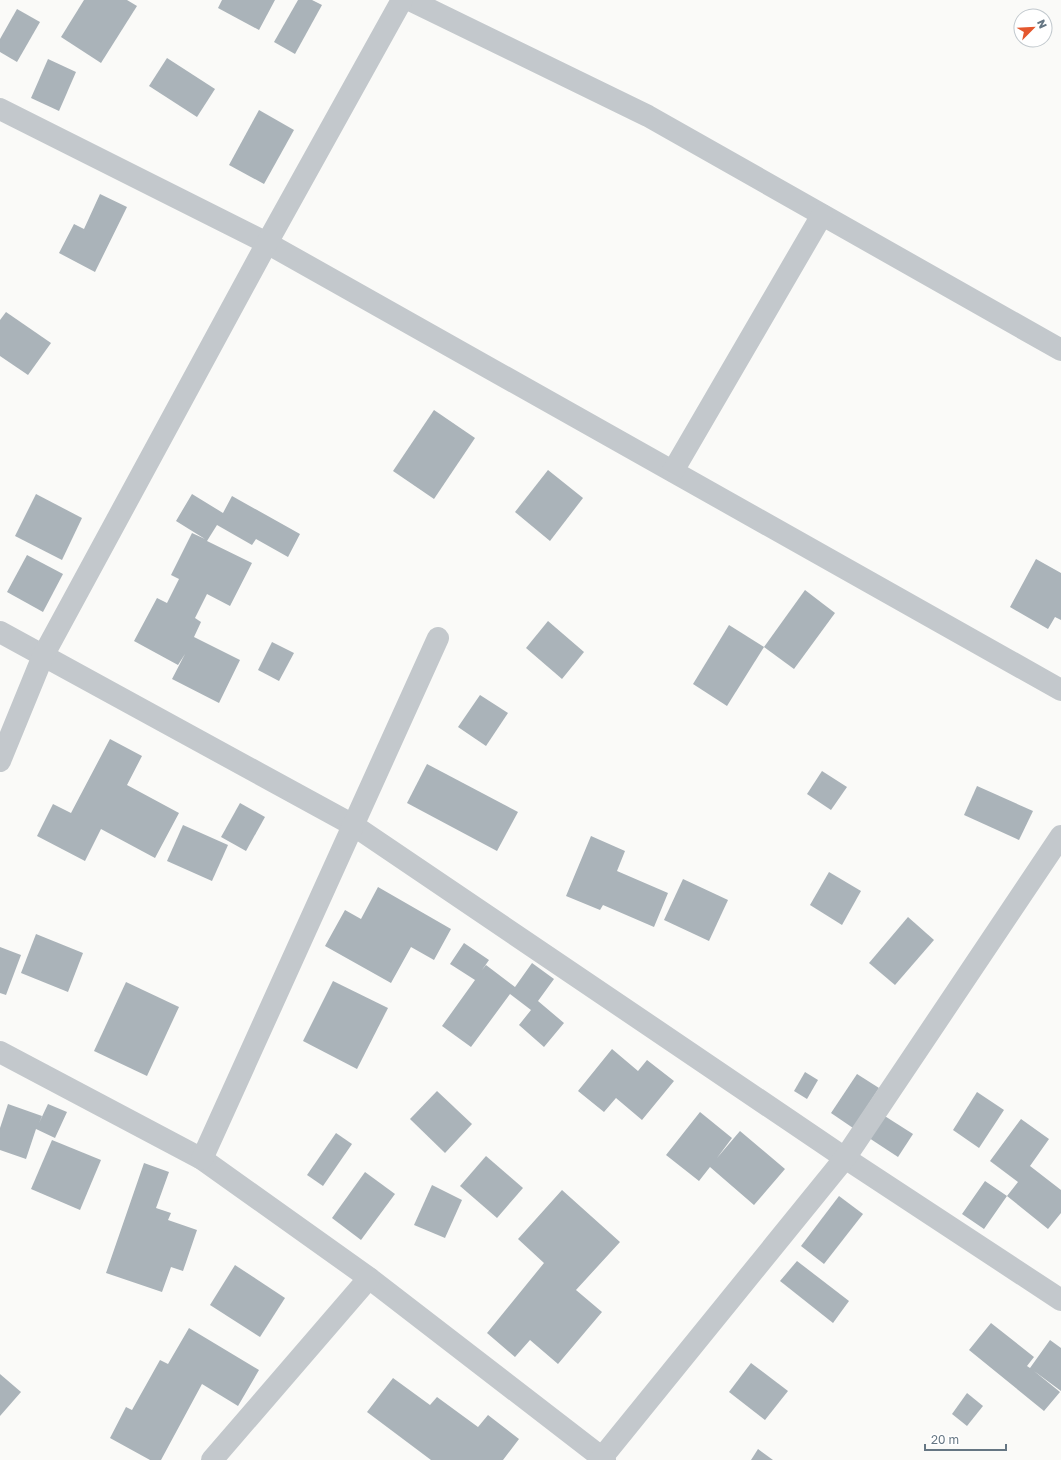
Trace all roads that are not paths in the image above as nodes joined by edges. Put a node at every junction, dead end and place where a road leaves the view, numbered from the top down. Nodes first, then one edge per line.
1 (402, 0) edge
2 (410, 0) edge
3 (0, 109) edge
4 (822, 215) junction
5 (267, 243) junction
6 (1061, 350) edge
7 (673, 471) junction
8 (0, 632) edge
9 (438, 638) dead end
10 (42, 656) junction
11 (1061, 690) edge
12 (0, 761) edge
13 (353, 824) junction
14 (1061, 836) edge
15 (0, 1052) edge
16 (202, 1158) junction
17 (846, 1158) junction
18 (369, 1278) junction
19 (1061, 1300) edge
20 (602, 1459) edge
21 (212, 1460) edge

1 - 5 street
2 - 4 street
3 - 5 street
4 - 6 street
4 - 7 street
5 - 7 street
5 - 10 street
7 - 11 street
8 - 10 street
9 - 13 street
10 - 12 street
10 - 13 street
13 - 16 street
13 - 17 street
14 - 17 street
15 - 16 street
16 - 18 street
17 - 19 street
17 - 20 street
18 - 20 street
18 - 21 street

